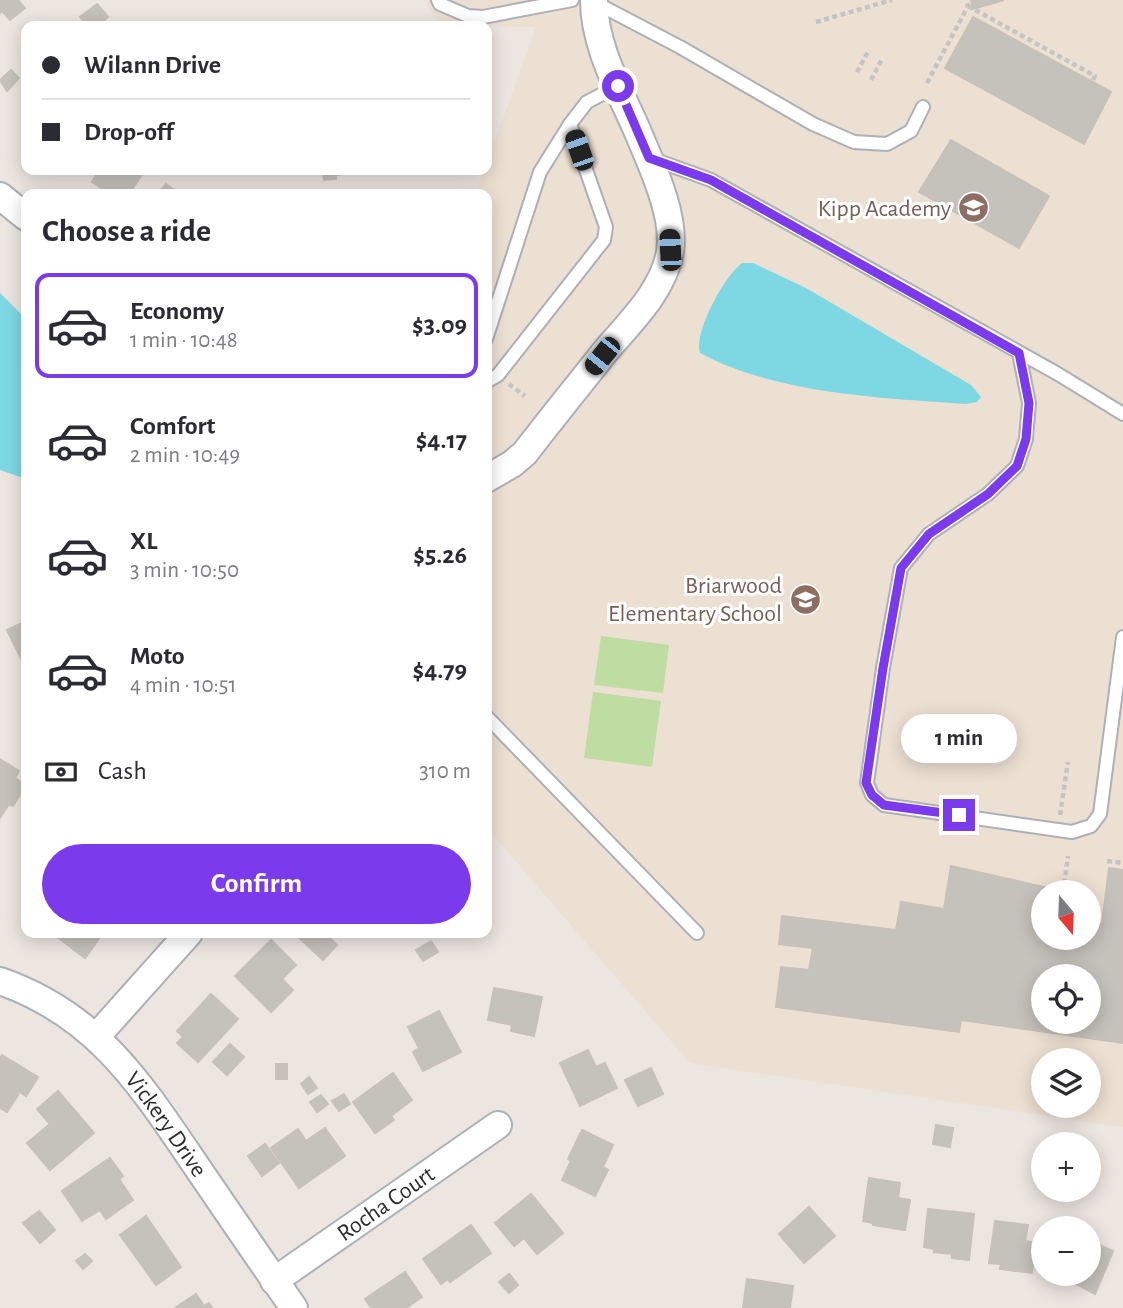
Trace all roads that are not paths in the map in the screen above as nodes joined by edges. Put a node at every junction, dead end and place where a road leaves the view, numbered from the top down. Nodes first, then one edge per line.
1 (438, 0) edge
2 (587, 1) edge
3 (618, 86) junction
4 (923, 107) dead end
5 (570, 124) junction
6 (649, 158) junction
7 (0, 197) edge
8 (21, 213) edge
9 (492, 320) edge
10 (1019, 353) junction
11 (492, 378) edge
12 (1123, 414) edge
13 (492, 476) edge
14 (1123, 637) edge
15 (492, 722) edge
16 (697, 933) dead end
17 (184, 938) edge
18 (0, 981) edge
19 (96, 1037) junction
20 (498, 1125) dead end
21 (274, 1281) junction
22 (294, 1308) edge

1 - 2 lane
2 - 3 street
2 - 4 lane
3 - 5 lane
3 - 6 street
5 - 9 lane
5 - 11 lane
6 - 10 lane
6 - 13 street
7 - 8 street
10 - 12 lane
10 - 14 lane
15 - 16 lane
17 - 19 street
18 - 19 street, Vickery Drive
19 - 21 street, Vickery Drive
20 - 21 street, Rocha Court
21 - 22 street, Vickery Drive

